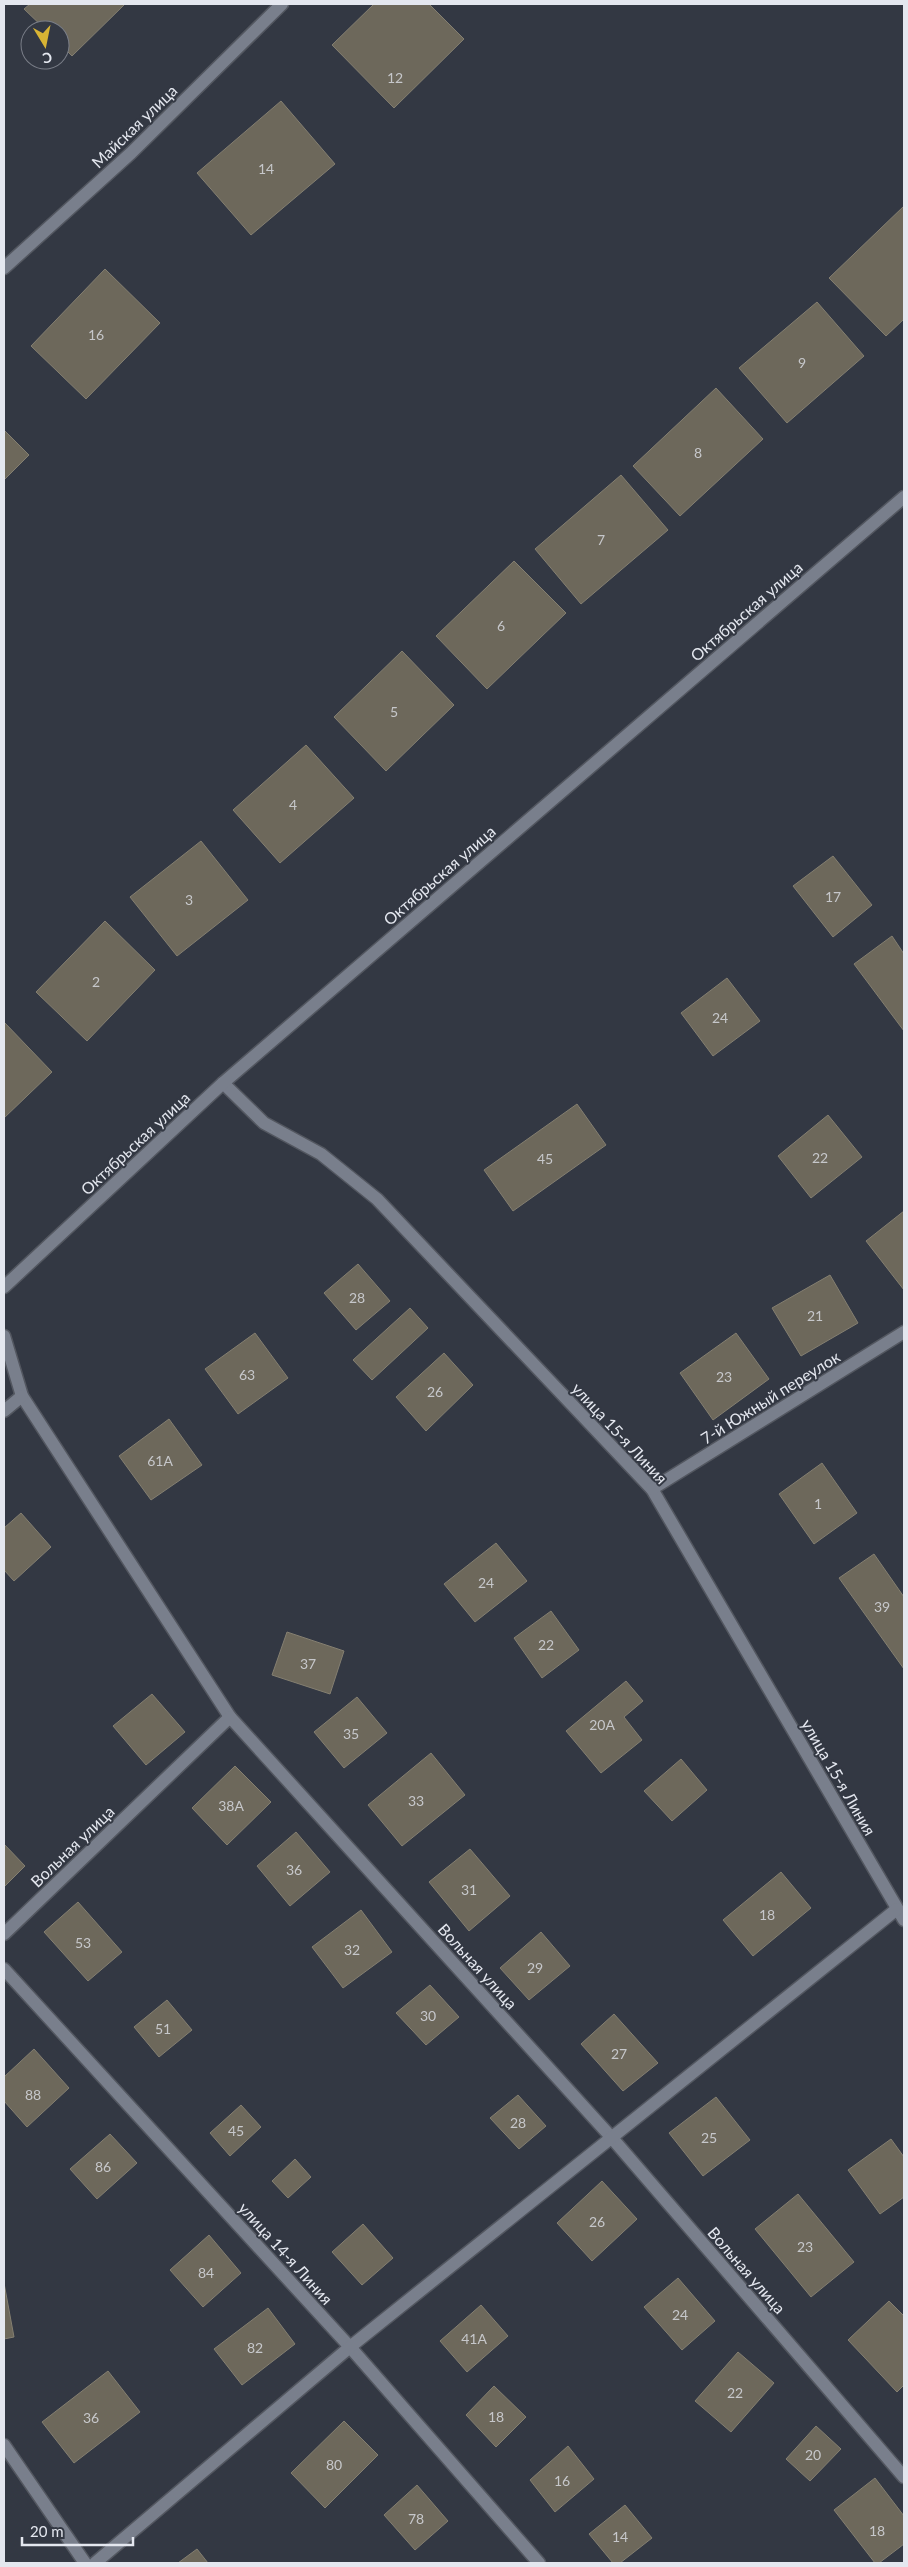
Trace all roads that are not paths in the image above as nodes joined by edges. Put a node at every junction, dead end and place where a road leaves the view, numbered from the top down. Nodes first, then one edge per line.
1 (282, 4) edge
2 (4, 268) edge
3 (904, 497) edge
4 (223, 1083) junction
5 (4, 1287) edge
6 (904, 1332) edge
7 (4, 1336) edge
8 (22, 1396) junction
9 (4, 1411) edge
10 (652, 1489) junction
11 (230, 1717) junction
12 (897, 1909) junction
13 (904, 1920) edge
14 (4, 1934) edge
15 (4, 1969) edge
16 (612, 2138) junction
17 (350, 2347) junction
18 (4, 2445) edge
19 (904, 2477) edge
20 (85, 2563) edge
21 (95, 2563) edge
22 (539, 2563) edge

1 - 2 street, Майская улица
3 - 4 street, Октябрьская улица
4 - 5 street, Октябрьская улица
4 - 10 street, улица 15-я Линия
6 - 10 street, 7-й Южный переулок
7 - 8 street
8 - 9 street
8 - 11 street
10 - 12 street, улица 15-я Линия
11 - 14 street, Вольная улица
11 - 16 street, Вольная улица
12 - 13 street, улица 15-я Линия
12 - 16 street
15 - 17 street, улица 14-я Линия
16 - 17 street
16 - 19 street, Вольная улица
17 - 21 street
17 - 22 street, улица 14-я Линия
18 - 20 street

